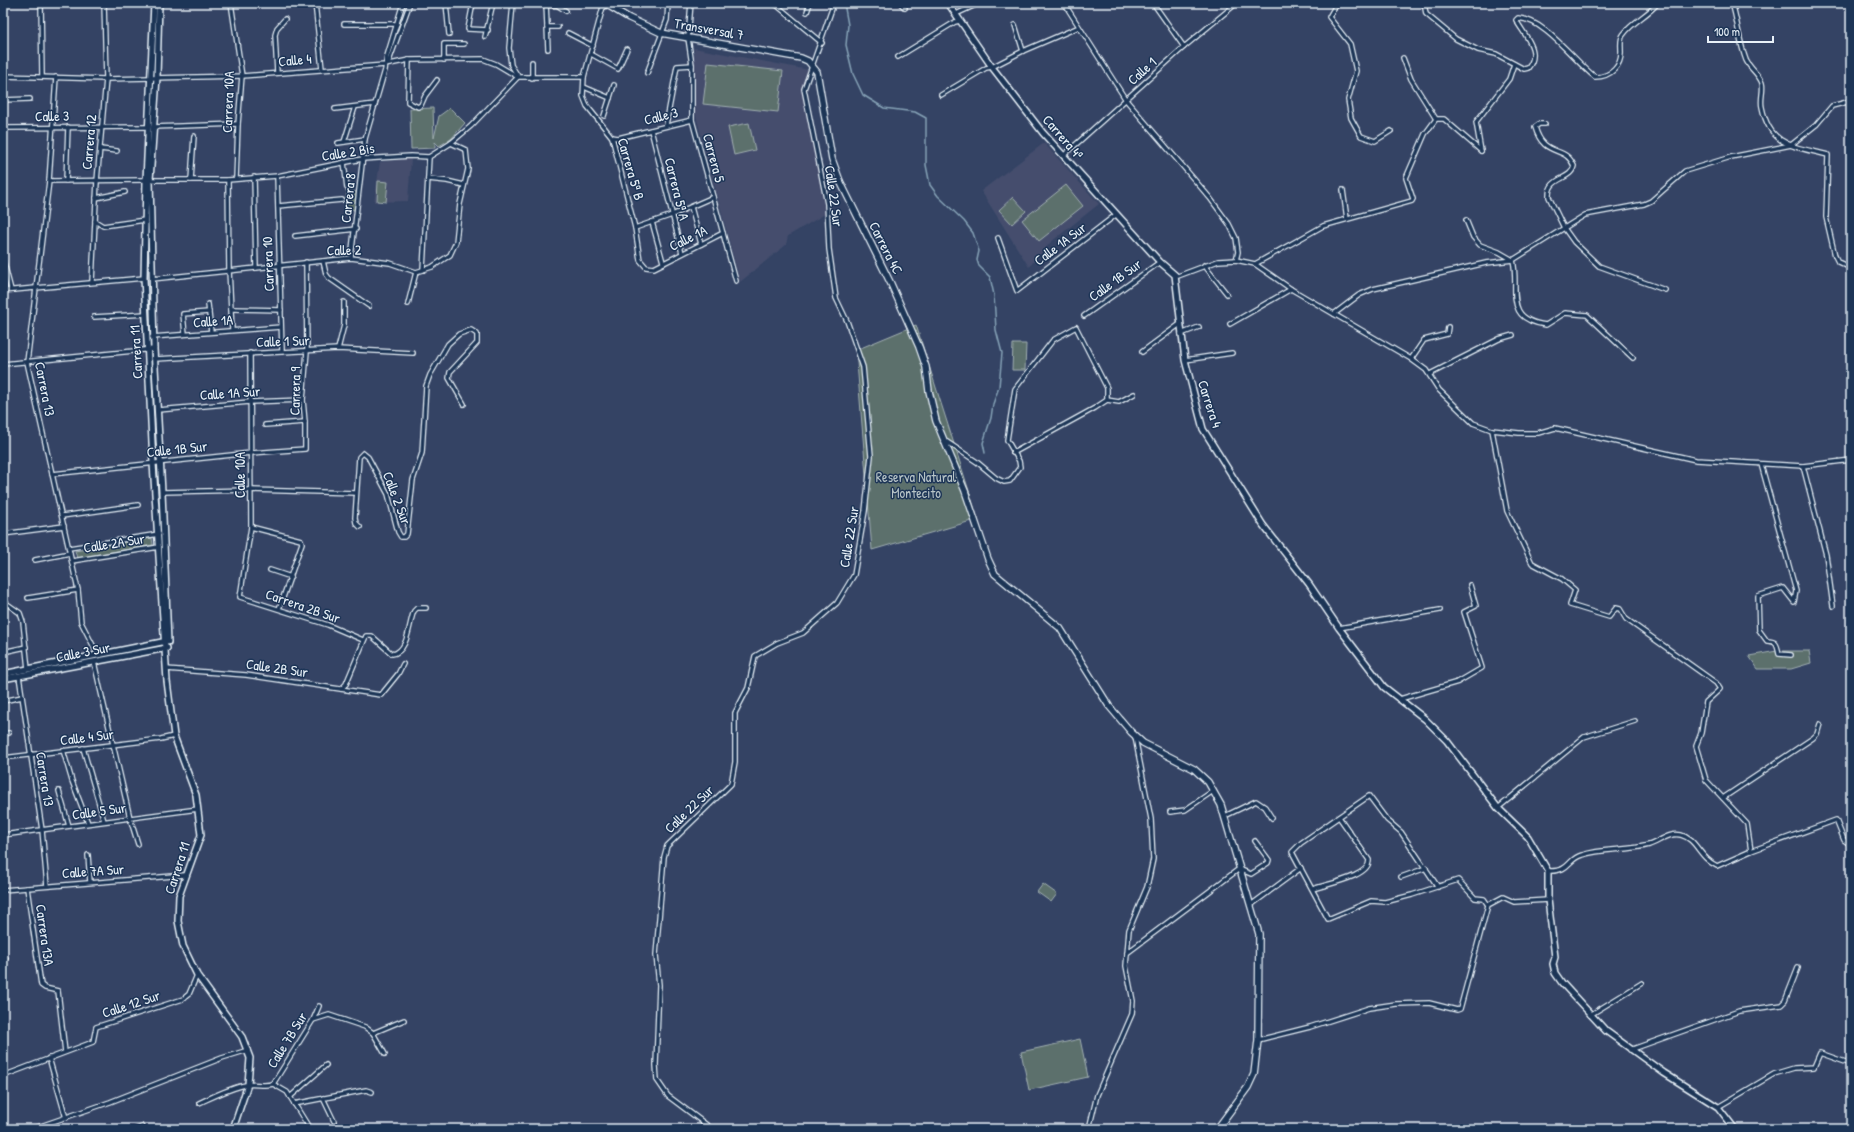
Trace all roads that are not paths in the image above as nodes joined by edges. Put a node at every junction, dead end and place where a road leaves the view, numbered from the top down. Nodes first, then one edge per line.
1 (41, 3) edge
2 (104, 3) edge
3 (154, 3) edge
4 (159, 3) edge
5 (231, 3) edge
6 (315, 3) edge
7 (403, 3) edge
8 (410, 3) edge
9 (446, 3) edge
10 (473, 3) edge
11 (494, 3) edge
12 (513, 3) edge
13 (604, 3) edge
14 (668, 3) edge
15 (691, 3) edge
16 (774, 3) edge
17 (810, 3) edge
18 (834, 3) edge
19 (900, 3) edge
20 (948, 3) edge
21 (980, 3) edge
22 (1064, 3) edge
23 (1153, 3) edge
24 (1237, 3) edge
25 (1338, 3) edge
26 (1424, 3) edge
27 (1658, 3) edge
28 (1732, 3) edge
29 (546, 4) edge
30 (905, 8) dead end
31 (566, 11) dead end
32 (807, 12) dead end
33 (956, 14) junction
34 (285, 19) dead end
35 (960, 21) junction
36 (344, 24) dead end
37 (397, 24) junction
38 (1016, 25) dead end
39 (547, 27) junction
40 (558, 27) dead end
41 (1079, 27) junction
42 (488, 30) junction
43 (568, 33) dead end
44 (661, 33) junction
45 (449, 34) dead end
46 (485, 37) dead end
47 (688, 38) junction
48 (822, 43) junction
49 (464, 44) dead end
50 (593, 46) junction
51 (1184, 47) junction
52 (548, 49) dead end
53 (627, 49) dead end
54 (1023, 51) junction
55 (591, 54) junction
56 (898, 57) dead end
57 (1403, 58) dead end
58 (409, 60) junction
59 (444, 60) junction
60 (532, 62) dead end
61 (386, 64) junction
62 (1514, 64) junction
63 (692, 65) junction
64 (813, 66) junction
65 (992, 68) junction
66 (322, 69) junction
67 (277, 73) junction
68 (647, 73) dead end
69 (3, 76) edge
70 (42, 76) junction
71 (242, 76) junction
72 (56, 77) junction
73 (151, 77) junction
74 (157, 77) junction
75 (518, 77) junction
76 (584, 77) junction
77 (532, 78) junction
78 (106, 79) junction
79 (437, 80) dead end
80 (614, 85) dead end
81 (584, 87) junction
82 (941, 95) dead end
83 (610, 98) junction
84 (30, 99) dead end
85 (3, 100) edge
86 (1126, 100) junction
87 (1851, 101) edge
88 (375, 104) junction
89 (355, 107) junction
90 (335, 108) dead end
91 (604, 116) dead end
92 (1436, 119) junction
93 (692, 120) junction
94 (238, 124) junction
95 (1545, 124) dead end
96 (666, 125) junction
97 (54, 127) junction
98 (68, 127) junction
99 (102, 127) junction
100 (151, 127) junction
101 (3, 128) edge
102 (651, 130) junction
103 (1391, 131) dead end
104 (194, 136) dead end
105 (612, 137) junction
106 (365, 140) junction
107 (344, 142) junction
108 (338, 143) dead end
109 (451, 143) junction
110 (1791, 145) junction
111 (100, 149) junction
112 (117, 151) dead end
113 (1063, 156) junction
114 (429, 157) junction
115 (362, 159) junction
116 (344, 162) junction
117 (277, 176) junction
118 (254, 177) junction
119 (236, 179) junction
120 (428, 179) junction
121 (97, 180) junction
122 (148, 180) junction
123 (190, 180) junction
124 (228, 180) junction
125 (49, 181) junction
126 (66, 181) junction
127 (464, 185) junction
128 (347, 188) dead end
129 (1343, 190) dead end
130 (125, 192) dead end
131 (713, 197) junction
132 (96, 198) junction
133 (342, 200) dead end
134 (278, 206) junction
135 (691, 207) junction
136 (1117, 214) junction
137 (672, 215) junction
138 (1347, 219) junction
139 (145, 220) junction
140 (1466, 220) dead end
141 (95, 221) junction
142 (652, 222) junction
143 (636, 228) junction
144 (1564, 228) junction
145 (356, 229) junction
146 (723, 233) junction
147 (295, 236) dead end
148 (998, 238) dead end
149 (701, 244) junction
150 (682, 253) junction
151 (351, 258) junction
152 (3, 259) edge
153 (640, 260) joint
154 (1236, 260) junction
155 (1513, 260) junction
156 (323, 261) junction
157 (306, 262) junction
158 (663, 262) junction
159 (1160, 262) junction
160 (1255, 264) junction
161 (279, 265) junction
162 (1204, 265) junction
163 (256, 268) junction
164 (1851, 268) edge
165 (229, 270) junction
166 (423, 270) junction
167 (416, 272) junction
168 (1175, 275) junction
169 (144, 278) junction
170 (152, 280) junction
171 (736, 281) dead end
172 (92, 282) junction
173 (35, 288) junction
174 (1291, 289) junction
175 (11, 290) junction
176 (1665, 290) dead end
177 (3, 291) edge
178 (1226, 294) dead end
179 (344, 302) dead end
180 (208, 304) dead end
181 (408, 304) dead end
182 (369, 306) dead end
183 (231, 309) junction
184 (281, 310) junction
185 (209, 312) junction
186 (146, 314) junction
187 (1334, 314) junction
188 (1084, 316) dead end
189 (94, 317) dead end
190 (1180, 324) junction
191 (1230, 324) dead end
192 (1199, 327) dead end
193 (1448, 327) dead end
194 (281, 328) junction
195 (232, 330) junction
196 (211, 332) junction
197 (185, 334) junction
198 (1181, 334) junction
199 (1513, 335) dead end
200 (154, 337) junction
201 (148, 338) junction
202 (338, 349) junction
203 (151, 350) junction
204 (282, 351) junction
205 (307, 351) junction
206 (1142, 352) dead end
207 (250, 353) junction
208 (413, 353) dead end
209 (1232, 353) dead end
210 (1633, 358) dead end
211 (155, 359) junction
212 (1411, 359) junction
213 (1185, 360) junction
214 (27, 362) junction
215 (3, 364) edge
216 (1430, 374) junction
217 (1134, 394) dead end
218 (303, 400) junction
219 (1106, 400) junction
220 (250, 402) junction
221 (464, 404) dead end
222 (158, 410) junction
223 (305, 422) junction
224 (265, 425) dead end
225 (1492, 430) junction
226 (944, 439) junction
227 (305, 449) joint
228 (251, 453) junction
229 (1013, 453) junction
230 (1851, 460) edge
231 (161, 462) junction
232 (153, 463) junction
233 (1761, 464) junction
234 (1803, 466) junction
235 (52, 474) junction
236 (251, 490) junction
237 (162, 492) junction
238 (356, 493) junction
239 (138, 505) dead end
240 (62, 516) junction
241 (64, 526) junction
242 (250, 527) junction
243 (360, 527) dead end
244 (3, 534) edge
245 (161, 534) junction
246 (159, 547) junction
247 (69, 548) junction
248 (70, 553) junction
249 (35, 560) dead end
250 (72, 561) junction
251 (270, 570) dead end
252 (291, 577) junction
253 (1470, 585) dead end
254 (78, 590) junction
255 (240, 597) joint
256 (28, 598) dead end
257 (3, 601) edge
258 (1833, 606) dead end
259 (426, 608) dead end
260 (279, 609) junction
261 (1440, 610) dead end
262 (1339, 628) junction
263 (363, 640) junction
264 (166, 642) junction
265 (26, 647) junction
266 (166, 648) junction
267 (3, 652) edge
268 (98, 655) junction
269 (1791, 655) dead end
270 (94, 662) junction
271 (403, 664) dead end
272 (28, 669) junction
273 (167, 669) junction
274 (3, 674) edge
275 (19, 676) junction
276 (3, 679) edge
277 (341, 689) junction
278 (22, 697) junction
279 (1400, 699) junction
280 (3, 701) edge
281 (1635, 721) dead end
282 (1820, 724) dead end
283 (9, 733) dead end
284 (3, 734) edge
285 (174, 736) junction
286 (1135, 736) junction
287 (113, 745) junction
288 (83, 748) junction
289 (63, 750) junction
290 (30, 754) junction
291 (3, 758) edge
292 (59, 791) dead end
293 (1213, 791) junction
294 (1723, 798) junction
295 (1498, 808) junction
296 (198, 809) junction
297 (1170, 812) dead end
298 (1225, 816) junction
299 (1339, 817) junction
300 (130, 818) junction
301 (1272, 818) dead end
302 (104, 821) junction
303 (88, 823) junction
304 (69, 826) junction
305 (42, 830) junction
306 (3, 835) edge
307 (1255, 841) dead end
308 (138, 844) dead end
309 (1851, 845) edge
310 (1751, 851) junction
311 (88, 855) dead end
312 (1301, 868) junction
313 (1426, 868) junction
314 (1239, 869) junction
315 (1548, 871) junction
316 (185, 875) junction
317 (1401, 877) dead end
318 (90, 882) junction
319 (47, 886) junction
320 (1438, 887) junction
321 (27, 888) junction
322 (3, 890) edge
323 (1313, 890) junction
324 (1548, 899) junction
325 (1488, 904) junction
326 (1250, 905) junction
327 (1127, 952) junction
328 (1798, 968) dead end
329 (197, 975) junction
330 (1642, 983) dead end
331 (320, 1006) dead end
332 (1590, 1015) junction
333 (313, 1020) junction
334 (404, 1020) dead end
335 (373, 1033) junction
336 (1258, 1040) junction
337 (248, 1050) junction
338 (1630, 1050) junction
339 (65, 1052) junction
340 (386, 1054) dead end
341 (49, 1058) junction
342 (1851, 1064) edge
343 (326, 1065) dead end
344 (3, 1076) edge
345 (248, 1084) junction
346 (273, 1084) junction
347 (372, 1092) dead end
348 (290, 1097) junction
349 (323, 1098) junction
350 (199, 1103) dead end
351 (294, 1104) junction
352 (1718, 1107) junction
353 (66, 1118) junction
354 (334, 1121) dead end
355 (142, 1126) dead end
356 (286, 1127) dead end
357 (32, 1129) edge
358 (136, 1129) edge
359 (233, 1129) edge
360 (271, 1129) edge
361 (310, 1129) edge
362 (712, 1129) edge
363 (1089, 1129) edge
364 (1217, 1129) edge
365 (1735, 1129) edge

1 - 70 street
2 - 78 street, Carrera 12
3 - 73 main road, Carrera 11
4 - 74 main road, Carrera 11
5 - 71 street, Carrera 10A
6 - 66 street
7 - 37 street, Carrera 8
8 - 61 street, Carrera 8
9 - 45 street
10 - 42 street
11 - 42 street
12 - 75 street
13 - 44 main road, Transversal 7
13 - 50 street, Carrera 5ª B
14 - 44 street
15 - 47 street, Carrera 5
16 - 48 street
17 - 32 street
18 - 48 street
19 - 30 street
20 - 33 main road, Carrera 4ª
21 - 33 street
22 - 41 street
23 - 51 street
24 - 51 street, Calle 1
25 - 103 street
26 - 62 street
27 - 62 street
28 - 110 street
29 - 31 street
29 - 39 street
33 - 35 main road, Carrera 4ª
34 - 67 street
35 - 56 street
35 - 65 main road, Carrera 4ª
36 - 37 street
37 - 61 street, Carrera 8
38 - 54 street
39 - 40 street
39 - 52 street
41 - 54 street
41 - 86 street
42 - 46 street
43 - 50 street
44 - 47 main road, Transversal 7
44 - 68 street
47 - 63 street, Carrera 5
47 - 64 main road, Transversal 7
48 - 64 street
49 - 59 street
50 - 55 street, Carrera 5ª B
51 - 86 street, Calle 1
53 - 55 street
54 - 65 street
55 - 76 street, Carrera 5ª B
57 - 92 street
58 - 59 street, Calle 4
58 - 61 street, Calle 4
58 - 79 street
59 - 75 street, Calle 4
60 - 77 street
61 - 66 street, Calle 4
61 - 88 street, Carrera 8
62 - 92 street
63 - 93 street, Carrera 5
63 - 96 street
64 - 226 main road, Carrera 4C
64 - 362 street, Calle 22 Sur
65 - 82 street
65 - 113 main road, Carrera 4ª
66 - 67 street, Calle 4
67 - 71 street, Calle 4
69 - 70 street, Calle 4
70 - 72 street, Calle 4
71 - 74 street, Calle 4
71 - 94 street, Carrera 10A
72 - 78 street, Calle 4
72 - 97 street, Carrera 13
73 - 74 street, Calle 4
73 - 78 street, Calle 4
73 - 100 main road, Carrera 11
74 - 100 main road, Carrera 11
75 - 77 street, Calle 4
75 - 109 street
76 - 77 street, Calle 4
76 - 81 street, Carrera 5ª B
78 - 99 street, Carrera 12
80 - 83 street
81 - 83 street
81 - 105 street, Carrera 5ª B
83 - 91 street
84 - 85 street
86 - 113 street, Calle 1
86 - 154 street
87 - 110 street
88 - 89 street
88 - 106 street, Carrera 8
89 - 90 street
89 - 107 street
92 - 138 street
93 - 96 street, Calle 3
93 - 131 street, Carrera 5
94 - 100 street, Calle 3
94 - 119 street, Carrera 10A
95 - 144 street
96 - 102 street, Calle 3
97 - 98 street, Calle 3
97 - 101 street, Calle 3
97 - 125 street, Carrera 13
98 - 99 street, Calle 3
98 - 126 street
99 - 100 street, Calle 3
99 - 111 street, Carrera 12
100 - 122 main road, Carrera 11
102 - 105 street, Calle 3
102 - 137 street, Carrera 5ª A
104 - 123 street
105 - 143 street, Carrera 5ª B
106 - 107 street
106 - 115 street, Carrera 8
107 - 108 street
109 - 114 street
109 - 127 street
110 - 144 street
110 - 164 street
111 - 112 street
111 - 121 street, Carrera 12
113 - 136 main road, Carrera 4ª
114 - 115 street, Calle 2 Bis
114 - 120 street
115 - 116 street, Calle 2 Bis
115 - 145 street, Carrera 8
116 - 117 street, Calle 2 Bis
116 - 128 street
117 - 118 street, Calle 2 Bis
117 - 134 street, Carrera 10
118 - 119 street, Calle 2 Bis
118 - 163 street
119 - 124 street, Calle 2 Bis
120 - 127 street
120 - 166 street
121 - 122 street, Calle 2 Bis
121 - 126 street, Calle 2 Bis
121 - 132 street, Carrera 12
122 - 123 street, Calle 2 Bis
122 - 139 main road, Carrera 11
122 - 170 main road, Carrera 11
123 - 124 street, Calle 2 Bis
124 - 165 street
125 - 126 street, Calle 2 Bis
125 - 173 street, Carrera 13
127 - 166 street
129 - 138 street
130 - 132 street
131 - 135 street
131 - 146 street, Carrera 5
132 - 141 street, Carrera 12
133 - 134 street
134 - 161 street, Carrera 10
135 - 137 street
135 - 149 street
136 - 148 street, Calle 1A Sur
136 - 159 main road, Carrera 4ª
137 - 142 street
137 - 150 street, Carrera 5ª A
138 - 160 street
139 - 141 street
139 - 169 main road, Carrera 11
140 - 155 street
141 - 172 street, Carrera 12
142 - 143 street
142 - 158 street
143 - 153 street, Carrera 5ª B
144 - 155 street
144 - 176 street
145 - 147 street
145 - 151 street, Carrera 8
146 - 149 street, Calle 1A
146 - 171 street, Carrera 5
149 - 150 street, Calle 1A
150 - 158 street, Calle 1A
151 - 156 street, Calle 2
151 - 167 street, Calle 2
152 - 175 street
153 - 158 street, Calle 1A
154 - 160 street
154 - 162 street
155 - 187 street
155 - 210 street
156 - 157 street, Calle 2
156 - 182 street
157 - 161 street, Calle 2
157 - 205 street, Carrera 9
159 - 168 main road, Carrera 4ª
159 - 188 street, Calle 1B Sur
160 - 174 street
161 - 163 street, Calle 2
161 - 184 street, Carrera 10
162 - 168 street
162 - 178 street
163 - 165 street, Calle 2
165 - 170 street, Calle 2
165 - 183 street
166 - 167 street
167 - 181 street
168 - 190 main road, Carrera 4
169 - 172 street
169 - 186 main road, Carrera 11
170 - 200 main road, Carrera 11
172 - 173 street
173 - 175 street
173 - 214 street, Carrera 13
174 - 187 street
174 - 191 street
175 - 177 street
179 - 202 street
180 - 185 street
183 - 184 street, Calle 1A
183 - 195 street
184 - 194 street, Carrera 10
185 - 196 street
185 - 197 street
186 - 189 street
186 - 201 main road, Carrera 11
187 - 212 street
190 - 198 main road, Carrera 4
190 - 206 street
192 - 198 street
193 - 212 street
194 - 195 street, Calle 1A
194 - 204 street, Carrera 10
195 - 196 street, Calle 1A
196 - 197 street, Calle 1A
197 - 200 street, Calle 1A
198 - 213 main road, Carrera 4
199 - 216 street
200 - 201 street, Calle 1A
200 - 203 main road, Carrera 11
201 - 203 main road, Carrera 11
202 - 205 street, Calle 1 Sur
202 - 208 street, Calle 1 Sur
203 - 211 main road, Carrera 11
203 - 214 street
203 - 232 main road, Carrera 11
204 - 205 street, Calle 1 Sur
204 - 207 street, Calle 1 Sur
205 - 218 street, Carrera 9
207 - 211 street, Calle 1 Sur
207 - 220 street, Calle 10A
209 - 213 street
211 - 222 main road, Carrera 11
212 - 216 street
213 - 262 main road, Carrera 4
214 - 215 street
214 - 235 street, Carrera 13
216 - 225 street
217 - 219 street
218 - 220 street, Calle 1A Sur
218 - 223 street, Carrera 9
219 - 229 street
219 - 229 street
220 - 222 street, Calle 1A Sur
220 - 228 street, Calle 10A
221 - 238 street, Calle 2 Sur
222 - 231 main road, Carrera 11
223 - 224 street
223 - 227 street, Carrera 9
225 - 233 street
225 - 294 street
226 - 229 street
226 - 286 main road, Carrera 4C
227 - 228 street, Calle 1B Sur
228 - 231 street, Calle 1B Sur
228 - 236 street, Calle 10A
230 - 234 street
231 - 232 street, Calle 1B Sur
231 - 237 main road, Carrera 11
232 - 235 street, Calle 1B Sur
232 - 245 main road, Carrera 11
233 - 234 street
233 - 269 street
234 - 258 street
235 - 240 street, Carrera 13
236 - 237 street
236 - 238 street
236 - 242 street, Calle 10A
237 - 245 main road, Carrera 11
238 - 243 street
239 - 240 street
240 - 241 street, Carrera 13
241 - 244 street
241 - 247 street, Carrera 13
242 - 252 street
242 - 255 street, Calle 10A
245 - 246 main road, Carrera 11
245 - 247 street
245 - 264 main road, Carrera 11
246 - 250 street, Calle 2A Sur
246 - 264 main road, Carrera 11
247 - 248 street, Carrera 13
248 - 249 street
248 - 250 street, Carrera 13
250 - 254 street, Carrera 13
251 - 252 street
252 - 260 street
253 - 279 street
254 - 256 street
254 - 268 street, Carrera 13
255 - 260 street, Carrera 2B Sur
257 - 265 street
259 - 263 street, Carrera 2B Sur
260 - 263 street, Carrera 2B Sur
261 - 262 street
262 - 279 main road, Carrera 4
263 - 277 street
264 - 266 main road, Carrera 11
264 - 268 main road, Calle 3 Sur
265 - 267 street
265 - 272 street
266 - 270 main road, Calle 3 Sur
266 - 273 main road, Carrera 11
268 - 272 main road, Calle 3 Sur
270 - 275 main road, Calle 3 Sur
270 - 287 street
271 - 277 street, Calle 2B Sur
272 - 274 main road, Calle 3 Sur
273 - 277 street, Calle 2B Sur
273 - 285 main road, Carrera 11
275 - 276 main road, Calle 3 Sur
275 - 278 street, Carrera 13
278 - 280 street
278 - 290 street, Carrera 13
279 - 295 main road, Carrera 4
281 - 295 street
282 - 294 street
283 - 284 street
285 - 287 street, Calle 4 Sur
285 - 296 main road, Carrera 11
286 - 293 main road, Carrera 4C
286 - 327 street
287 - 288 street, Calle 4 Sur
287 - 300 street
288 - 289 street, Calle 4 Sur
288 - 302 street
289 - 290 street, Calle 4 Sur
289 - 303 street
290 - 291 street, Calle 4 Sur
290 - 305 street, Carrera 13
292 - 304 street
293 - 297 street
293 - 298 main road, Carrera 4C
294 - 310 street
295 - 315 main road, Carrera 4
296 - 300 street, Calle 5 Sur
296 - 316 main road, Carrera 11
298 - 301 street
298 - 314 main road, Carrera 4C
299 - 312 street
299 - 313 street
299 - 323 street
300 - 302 street, Calle 5 Sur
300 - 308 street
302 - 303 street, Calle 5 Sur
303 - 304 street, Calle 5 Sur
304 - 305 street, Calle 5 Sur
305 - 306 street, Calle 5 Sur
305 - 319 street, Carrera 13
307 - 314 street
309 - 310 street
310 - 315 street
311 - 318 street
312 - 323 street
312 - 326 street
313 - 317 street
313 - 320 street
314 - 326 main road, Carrera 4C
314 - 327 street
315 - 324 main road
316 - 318 street, Calle 7A Sur
316 - 329 main road, Carrera 11
318 - 319 street, Calle 7A Sur
319 - 321 street, Calle 7A Sur
320 - 323 street
320 - 325 street
321 - 322 street, Calle 7A Sur
321 - 339 street, Carrera 13A
324 - 325 street
324 - 332 main road
325 - 336 street
326 - 336 main road, Carrera 4C
327 - 363 street
328 - 338 street
329 - 337 main road, Carrera 11
329 - 339 street, Calle 12 Sur
330 - 332 street
331 - 333 street, Calle 7B Sur
332 - 338 main road
333 - 335 street
333 - 346 street, Calle 7B Sur
334 - 335 street
335 - 340 street
336 - 364 main road, Carrera 4C
337 - 345 main road
337 - 353 street
338 - 352 main road
339 - 341 street, Calle 12 Sur
341 - 344 street, Calle 12 Sur
341 - 353 street
342 - 352 street
343 - 348 street
345 - 346 street, Calle 7B Sur
345 - 350 street
345 - 359 main road
346 - 348 street
347 - 349 street
348 - 351 street
349 - 351 street
349 - 354 street
351 - 361 street
352 - 365 main road
353 - 357 street
355 - 358 street
356 - 360 street

